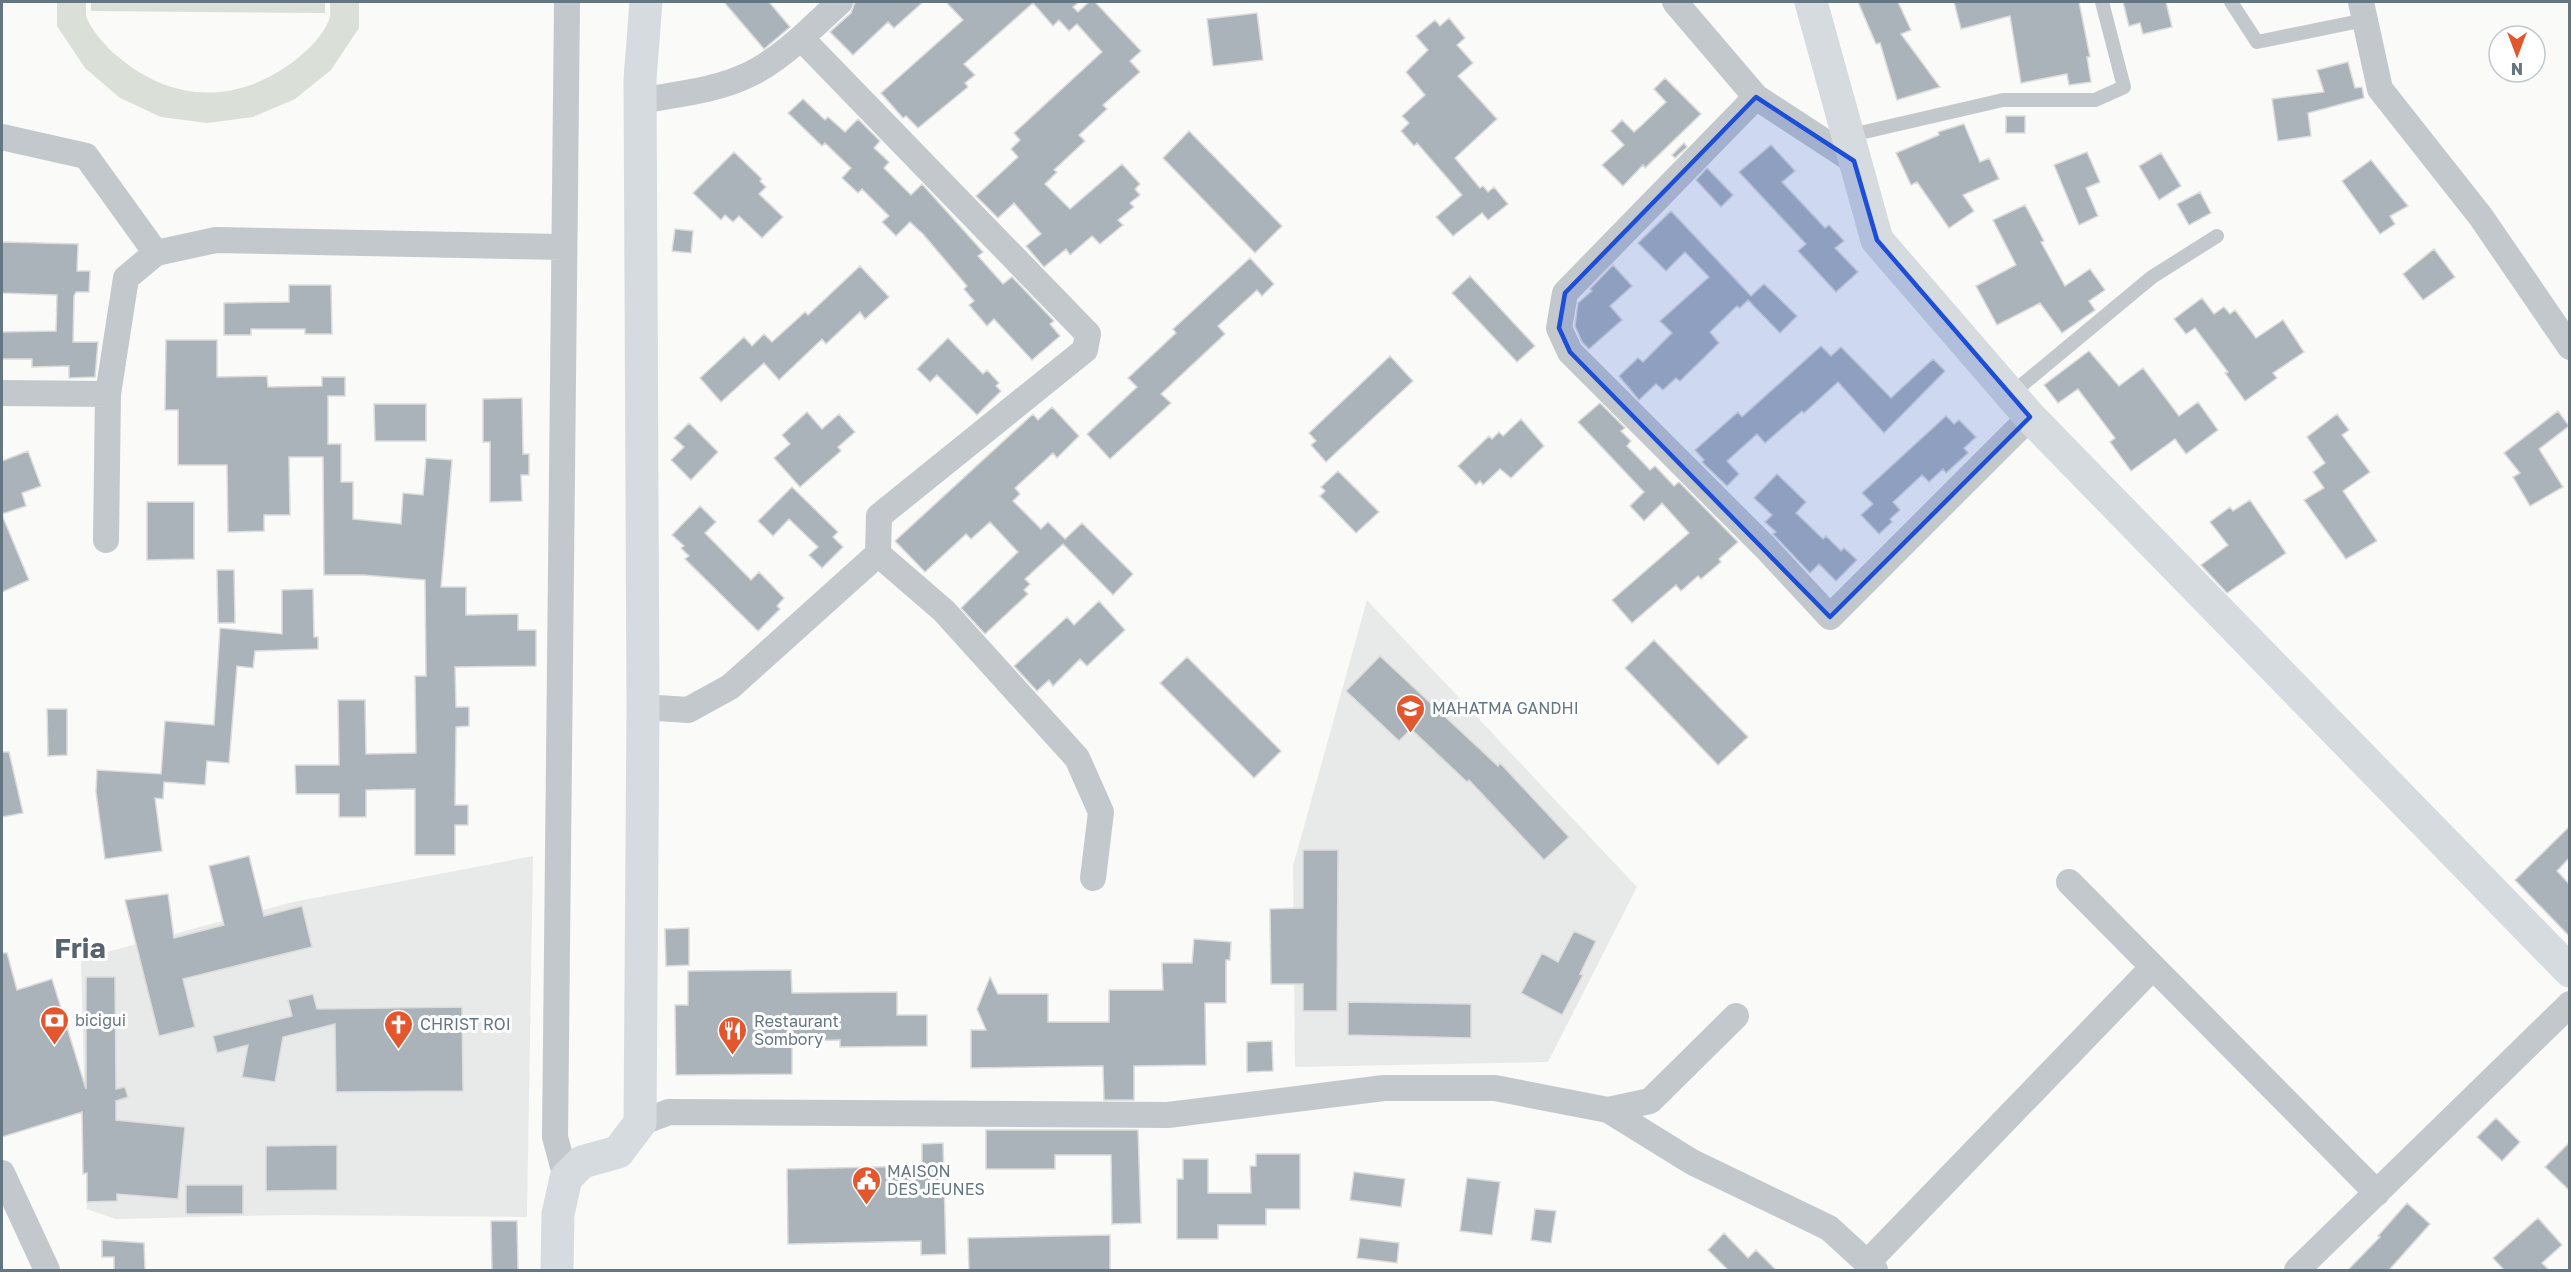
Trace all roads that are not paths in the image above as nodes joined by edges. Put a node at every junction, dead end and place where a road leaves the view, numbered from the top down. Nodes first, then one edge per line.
1 (567, 2) edge
2 (646, 2) edge
3 (840, 2) edge
4 (1675, 2) edge
5 (1811, 2) edge
6 (2102, 2) edge
7 (2231, 2) edge
8 (2363, 11) edge
9 (801, 38) junction
10 (1756, 97) junction
11 (640, 101) junction
12 (2, 137) edge
13 (1850, 149) junction
14 (2217, 236) dead end
15 (563, 247) junction
16 (156, 253) junction
17 (2570, 346) edge
18 (2, 393) edge
19 (108, 394) junction
20 (2020, 405) junction
21 (106, 540) dead end
22 (878, 554) junction
23 (643, 707) junction
24 (1092, 878) dead end
25 (2068, 882) dead end
26 (2153, 967) junction
27 (2570, 971) edge
28 (2570, 1004) edge
29 (1736, 1016) dead end
30 (1608, 1110) junction
31 (640, 1123) junction
32 (2, 1173) edge
33 (566, 1178) junction
34 (2377, 1193) junction
35 (1871, 1267) edge
36 (47, 1270) edge
37 (557, 1270) edge
38 (2297, 1270) edge

1 - 15 street
2 - 11 main road
3 - 9 street
4 - 10 street
5 - 13 main road
6 - 13 lane
7 - 8 lane
8 - 17 street
9 - 11 street
9 - 22 street
10 - 13 street
10 - 20 street
11 - 23 main road
12 - 16 street
13 - 20 main road
14 - 20 lane
15 - 16 street
15 - 33 street
16 - 19 street
18 - 19 street
19 - 21 street
20 - 27 main road
22 - 23 street
22 - 24 street
23 - 31 main road
25 - 26 street
26 - 34 street
26 - 35 street
28 - 34 street
29 - 30 street
30 - 31 street
30 - 35 street
31 - 33 main road
32 - 36 street
33 - 37 main road
34 - 38 street

